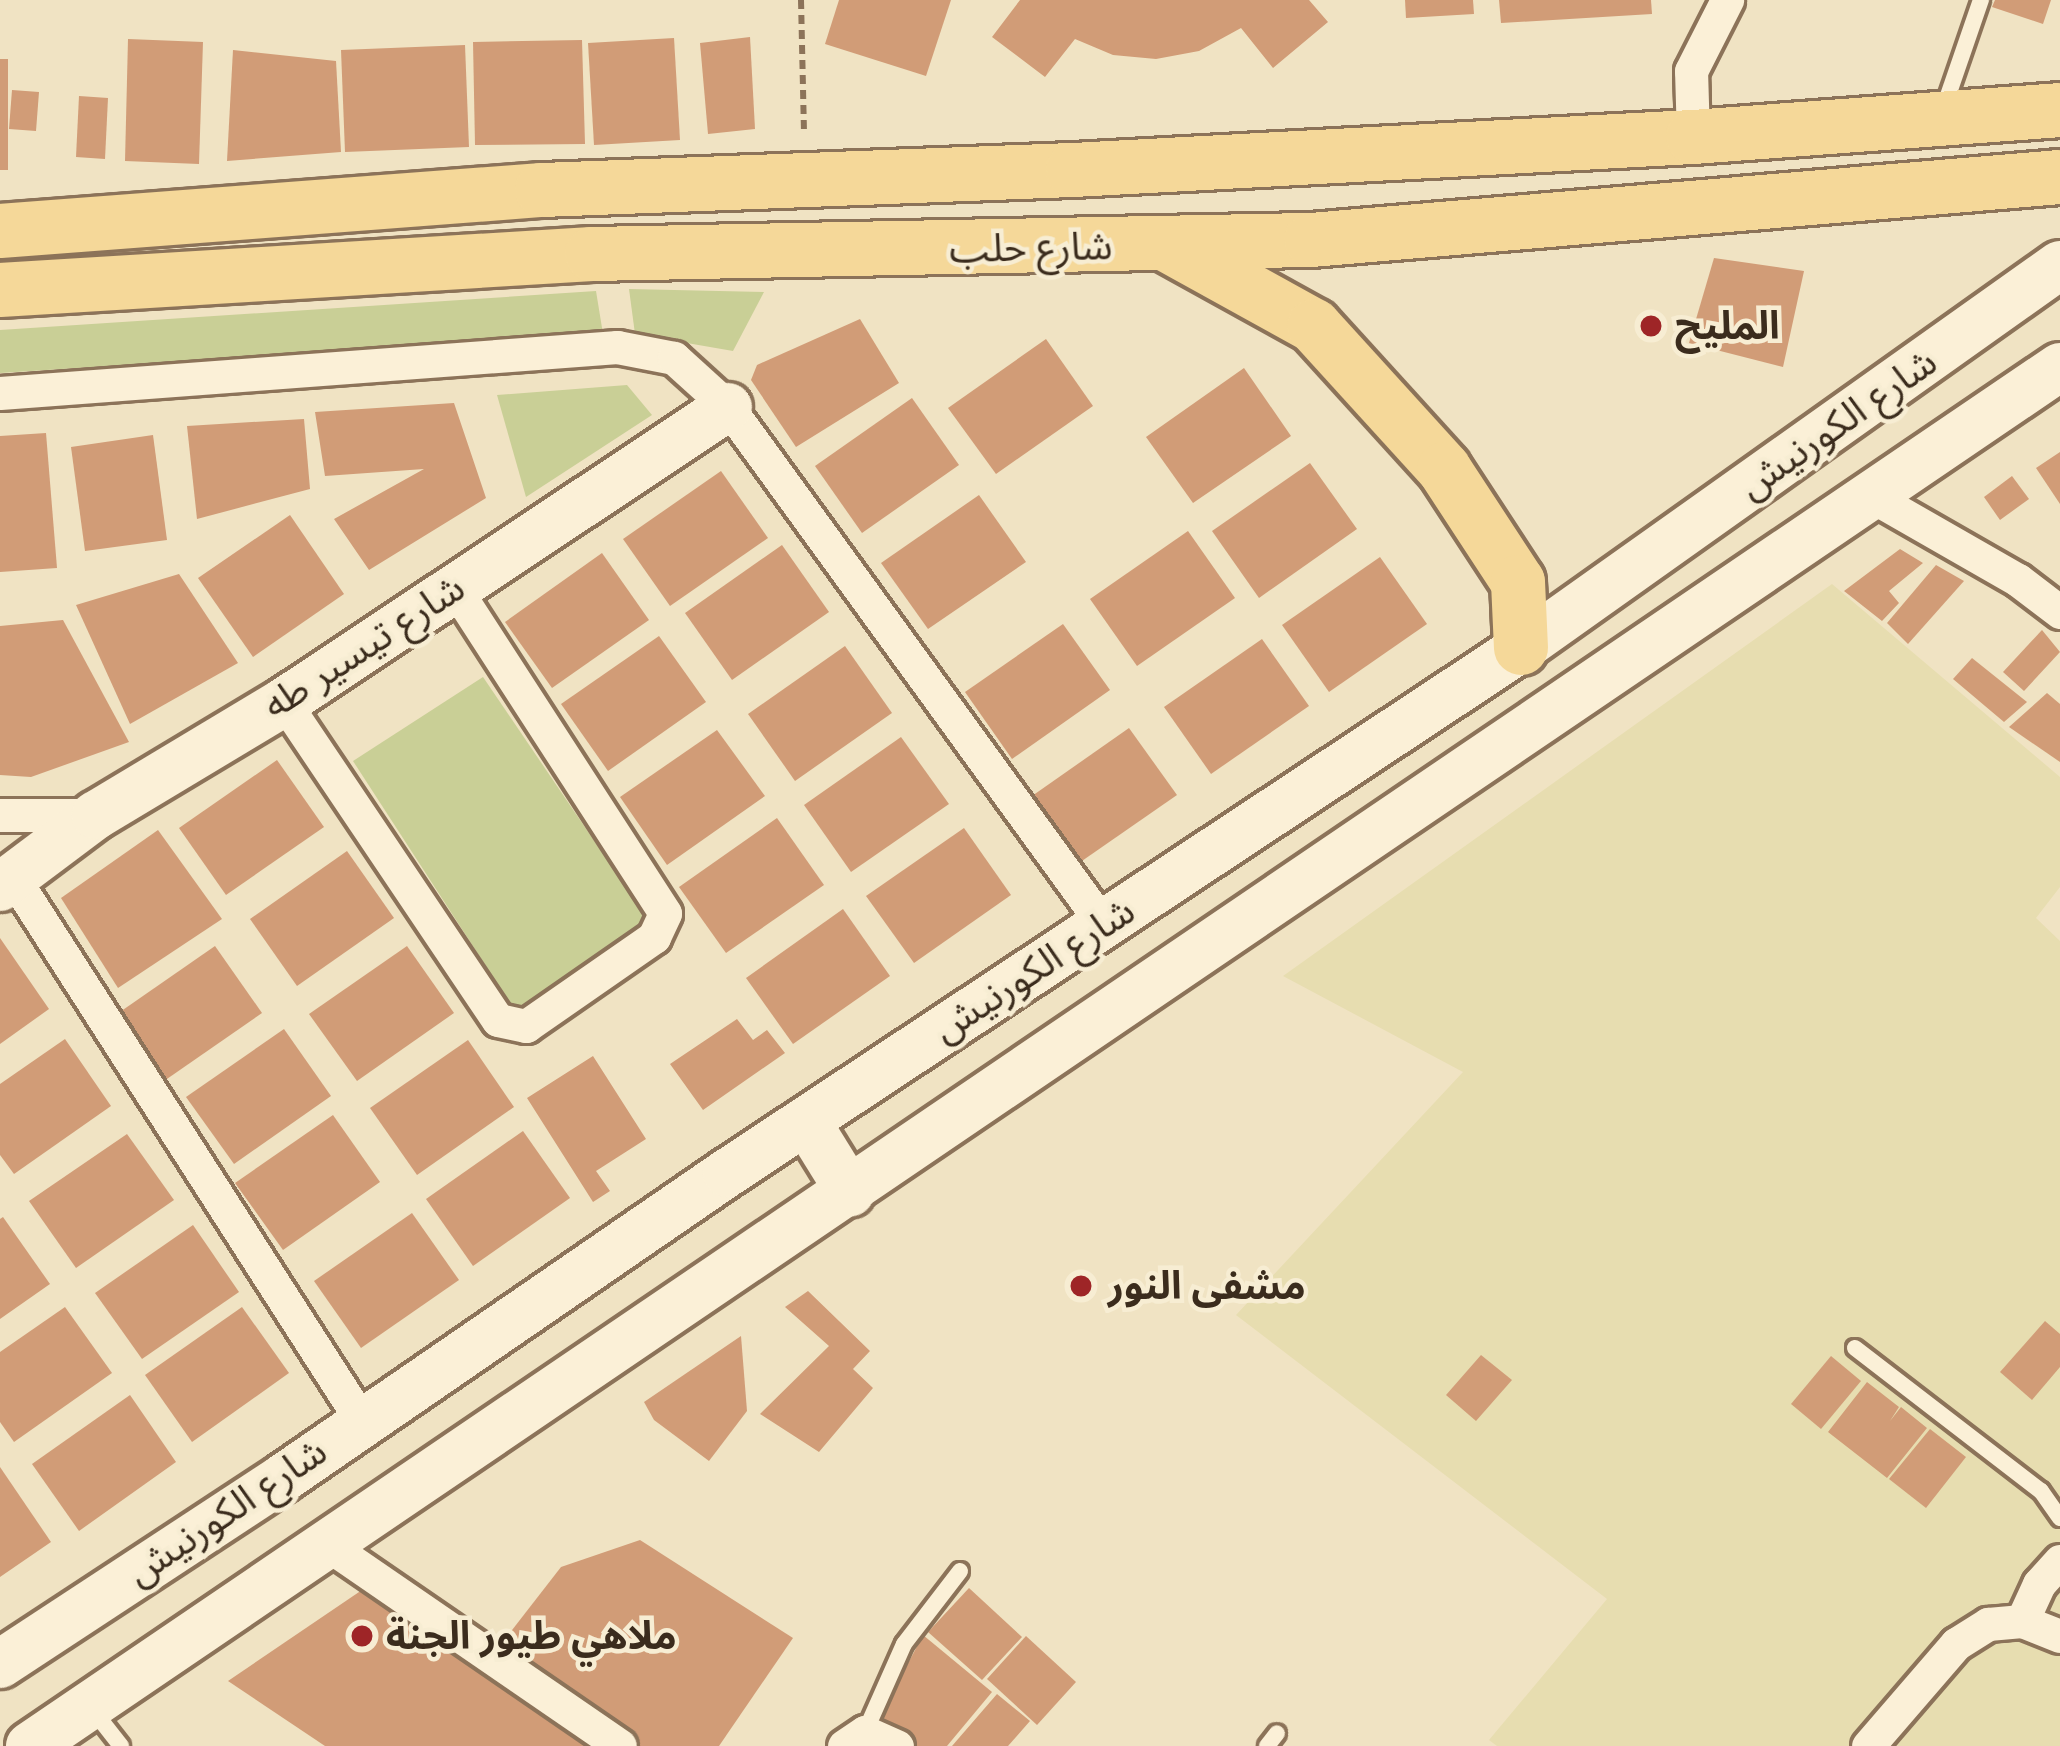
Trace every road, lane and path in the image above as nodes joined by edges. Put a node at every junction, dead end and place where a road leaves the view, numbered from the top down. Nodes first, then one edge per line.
1 (801, 0) edge
2 (1727, 0) edge
3 (1981, 0) edge
4 (2060, 110) edge
5 (1940, 118) junction
6 (1693, 137) junction
7 (2060, 177) edge
8 (804, 180) junction
9 (0, 231) edge
10 (1169, 246) junction
11 (2060, 265) edge
12 (0, 290) edge
13 (2060, 367) edge
14 (0, 393) edge
15 (728, 406) junction
16 (1873, 497) junction
17 (454, 589) junction
18 (2060, 612) edge
19 (1521, 648) junction
20 (284, 702) junction
21 (0, 814) edge
22 (96, 815) junction
23 (6, 882) edge
24 (1103, 924) junction
25 (806, 1121) junction
26 (850, 1192) junction
27 (1855, 1348) dead end
28 (362, 1420) junction
29 (2060, 1518) edge
30 (328, 1545) junction
31 (2060, 1561) edge
32 (960, 1571) dead end
33 (2022, 1621) junction
34 (2060, 1636) edge
35 (0, 1664) edge
36 (90, 1706) junction
37 (855, 1739) edge
38 (30, 1746) edge
39 (121, 1746) edge
40 (620, 1746) edge
41 (897, 1746) edge
42 (1868, 1746) edge

1 - 8 path
2 - 6 street
3 - 5 lane
4 - 5 main road, شارع حلب
5 - 6 main road, شارع حلب
6 - 8 main road, شارع حلب
7 - 10 main road, شارع حلب
8 - 9 main road, شارع حلب
10 - 12 main road, شارع حلب
10 - 19 main road
11 - 19 main road, شارع الكورنيش
13 - 16 main road, شارع الكورنيش
14 - 15 street
15 - 17 main road, شارع تيسير طه
15 - 24 street
16 - 18 street
16 - 26 main road, شارع الكورنيش
17 - 20 main road, شارع تيسير طه
17 - 20 street
19 - 24 main road, شارع الكورنيش
20 - 22 main road, شارع تيسير طه
21 - 22 street
22 - 23 main road, شارع تيسير طه
23 - 28 street
24 - 25 main road, شارع الكورنيش
25 - 26 main road
25 - 28 main road, شارع الكورنيش
26 - 30 main road, شارع الكورنيش
27 - 29 lane
28 - 35 main road, شارع الكورنيش
30 - 36 main road, شارع الكورنيش
30 - 40 street
31 - 33 street
32 - 37 lane
33 - 34 street
33 - 42 street
36 - 38 main road, شارع الكورنيش
36 - 39 lane
37 - 41 street

